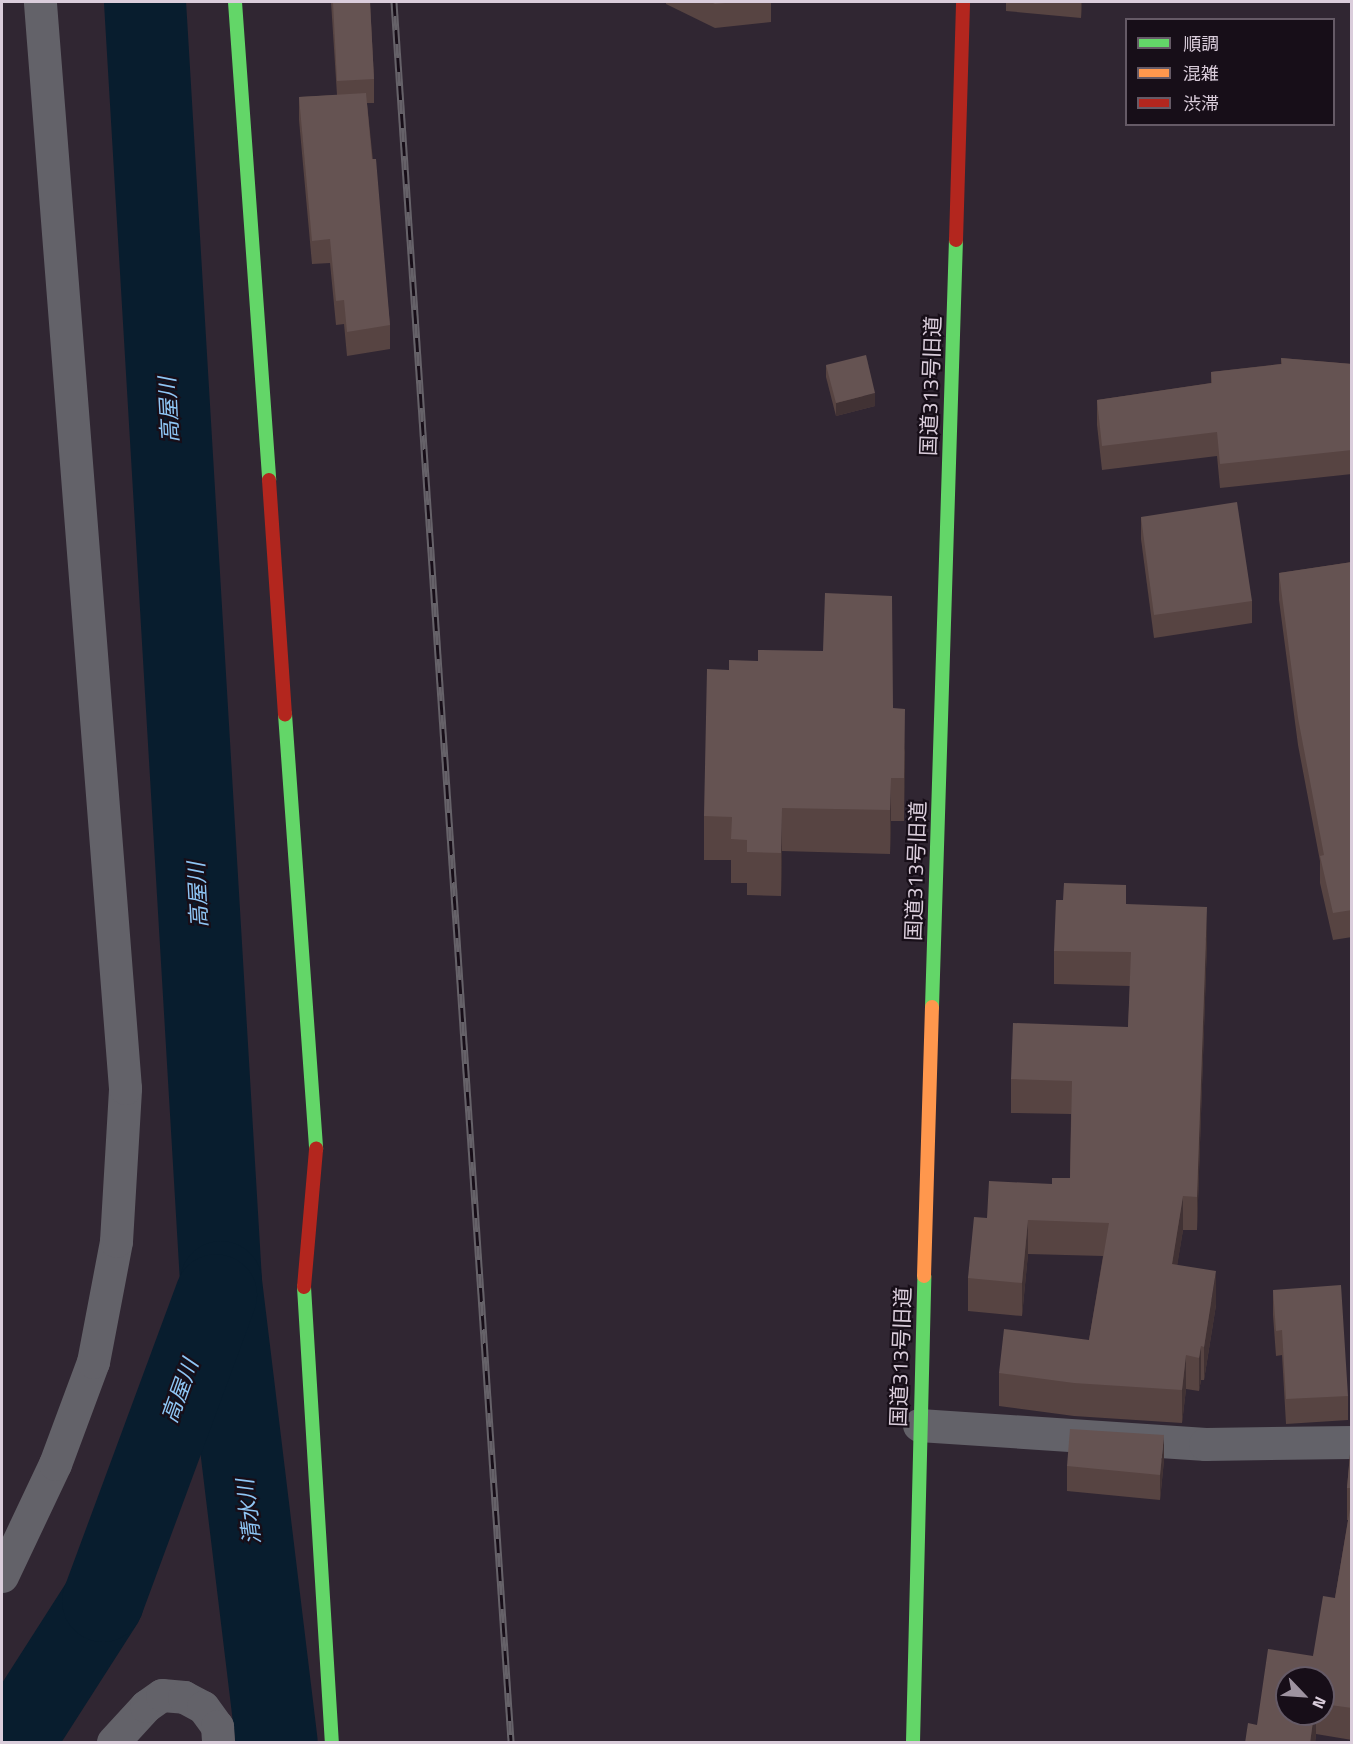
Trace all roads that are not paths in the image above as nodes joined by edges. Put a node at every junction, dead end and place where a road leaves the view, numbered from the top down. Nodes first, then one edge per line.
1 (40, 2) edge
2 (235, 2) edge
3 (963, 2) edge
4 (919, 1425) junction
5 (1352, 1442) edge
6 (2, 1576) edge
7 (113, 1743) edge
8 (218, 1743) edge
9 (332, 1743) edge
10 (913, 1743) edge

1 - 6 street
2 - 9 street
3 - 4 street, 国道313号旧道
4 - 5 street
4 - 10 street, 国道313号旧道
7 - 8 street

